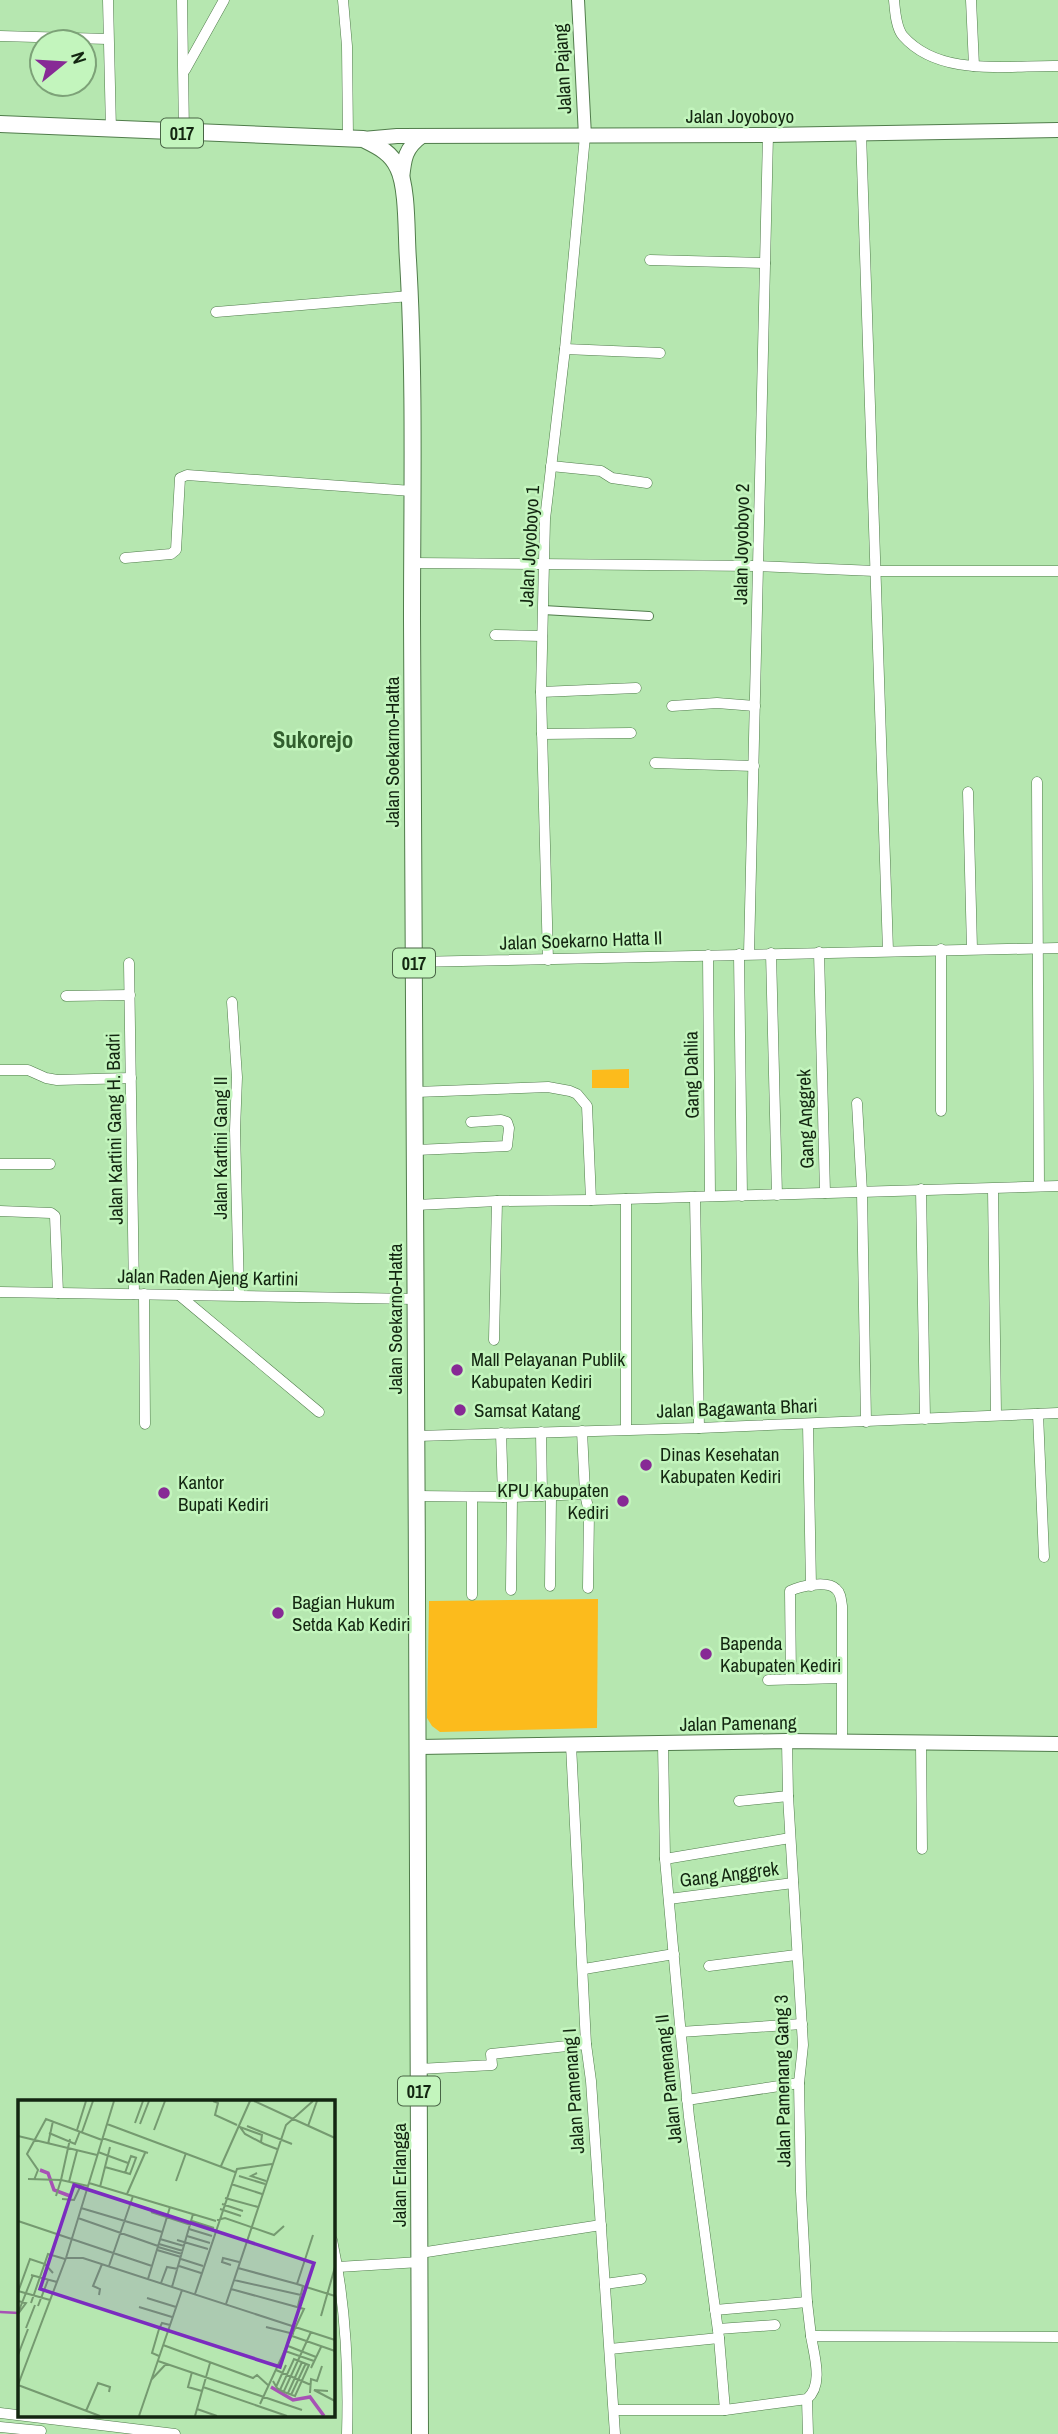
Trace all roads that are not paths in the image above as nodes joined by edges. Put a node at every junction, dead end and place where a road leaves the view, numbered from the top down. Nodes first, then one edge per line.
1 (108, 0) edge
2 (182, 0) edge
3 (224, 0) edge
4 (343, 0) edge
5 (578, 0) edge
6 (894, 0) edge
7 (971, 0) edge
8 (0, 36) edge
9 (108, 39) junction
10 (974, 66) junction
11 (1058, 66) edge
12 (184, 71) junction
13 (0, 124) edge
14 (1058, 130) edge
15 (111, 131) junction
16 (184, 133) junction
17 (861, 133) junction
18 (768, 135) junction
19 (422, 136) junction
20 (585, 136) junction
21 (356, 139) junction
22 (402, 179) junction
23 (650, 260) dead end
24 (765, 263) junction
25 (410, 296) junction
26 (216, 312) dead end
27 (565, 349) junction
28 (660, 353) dead end
29 (551, 466) junction
30 (647, 483) dead end
31 (412, 491) junction
32 (125, 558) dead end
33 (412, 563) junction
34 (544, 563) junction
35 (758, 566) junction
36 (875, 571) junction
37 (1058, 571) edge
38 (543, 610) junction
39 (649, 616) dead end
40 (495, 635) dead end
41 (542, 636) junction
42 (636, 688) dead end
43 (541, 692) junction
44 (672, 706) dead end
45 (755, 706) junction
46 (631, 733) dead end
47 (542, 734) junction
48 (655, 763) dead end
49 (754, 766) junction
50 (1037, 782) dead end
51 (968, 792) dead end
52 (1037, 948) junction
53 (1058, 948) edge
54 (941, 949) junction
55 (972, 949) junction
56 (888, 951) junction
57 (819, 952) junction
58 (771, 953) junction
59 (744, 954) junction
60 (708, 955) junction
61 (548, 960) junction
62 (414, 962) junction
63 (129, 963) dead end
64 (130, 995) junction
65 (66, 996) dead end
66 (232, 1002) dead end
67 (0, 1070) edge
68 (131, 1078) junction
69 (416, 1093) junction
70 (858, 1103) dead end
71 (941, 1111) dead end
72 (471, 1122) dead end
73 (416, 1150) junction
74 (0, 1164) edge
75 (50, 1164) dead end
76 (1039, 1186) junction
77 (1058, 1186) edge
78 (921, 1189) junction
79 (993, 1189) junction
80 (862, 1192) junction
81 (825, 1193) junction
82 (777, 1195) junction
83 (710, 1196) junction
84 (742, 1196) junction
85 (695, 1197) junction
86 (626, 1199) junction
87 (591, 1200) junction
88 (497, 1201) junction
89 (416, 1205) junction
90 (0, 1211) edge
91 (0, 1292) edge
92 (58, 1293) junction
93 (139, 1294) junction
94 (179, 1294) junction
95 (239, 1294) junction
96 (416, 1299) junction
97 (494, 1340) dead end
98 (319, 1412) dead end
99 (1058, 1413) edge
100 (1038, 1414) junction
101 (996, 1415) junction
102 (925, 1419) junction
103 (866, 1422) junction
104 (145, 1424) dead end
105 (808, 1424) junction
106 (699, 1428) junction
107 (626, 1429) junction
108 (582, 1431) junction
109 (541, 1432) junction
110 (501, 1433) junction
111 (417, 1436) junction
112 (585, 1493) junction
113 (417, 1496) junction
114 (547, 1496) junction
115 (472, 1497) junction
116 (507, 1497) junction
117 (1044, 1557) dead end
118 (550, 1586) dead end
119 (811, 1586) junction
120 (588, 1588) dead end
121 (511, 1590) dead end
122 (472, 1595) dead end
123 (841, 1678) junction
124 (791, 1679) junction
125 (768, 1681) dead end
126 (787, 1741) junction
127 (842, 1741) junction
128 (921, 1743) junction
129 (663, 1744) junction
130 (1058, 1744) edge
131 (570, 1745) junction
132 (419, 1747) junction
133 (788, 1796) junction
134 (738, 1801) dead end
135 (790, 1838) junction
136 (922, 1849) dead end
137 (665, 1859) junction
138 (793, 1883) junction
139 (669, 1899) junction
140 (674, 1954) junction
141 (796, 1955) junction
142 (709, 1966) dead end
143 (584, 1969) junction
144 (802, 2024) junction
145 (680, 2032) junction
146 (586, 2045) junction
147 (419, 2069) junction
148 (799, 2083) junction
149 (687, 2100) junction
150 (601, 2225) junction
151 (334, 2253) edge
152 (420, 2258) junction
153 (337, 2274) edge
154 (641, 2279) dead end
155 (606, 2284) junction
156 (807, 2302) junction
157 (715, 2310) junction
158 (775, 2325) dead end
159 (718, 2334) junction
160 (811, 2336) junction
161 (1058, 2337) edge
162 (610, 2349) junction
163 (807, 2399) junction
164 (614, 2410) junction
165 (725, 2410) junction
166 (0, 2413) edge
167 (18, 2415) edge
168 (25, 2416) edge
169 (42, 2418) junction
170 (0, 2427) edge
171 (41, 2432) edge
172 (164, 2433) edge
173 (175, 2434) edge
174 (347, 2434) edge
175 (420, 2434) edge
176 (615, 2434) edge
177 (808, 2434) edge

1 - 9 street
2 - 12 street
3 - 12 street
4 - 21 street
5 - 20 street, Jalan Pajang
6 - 10 street
7 - 10 street
8 - 9 street
9 - 15 street
10 - 11 street
12 - 16 street
13 - 15 main road, 017
14 - 17 main road, Jalan Joyoboyo
15 - 16 main road, 017
16 - 21 main road, 017
17 - 18 main road, Jalan Joyoboyo
17 - 36 street
18 - 20 main road, Jalan Joyoboyo
18 - 24 street, Jalan Joyoboyo 2
19 - 20 main road, Jalan Joyoboyo
19 - 21 main road, Jalan Joyoboyo
19 - 22 main road
20 - 27 street, Jalan Joyoboyo 1
21 - 22 main road, Jalan Soekarno-Hatta / 017
22 - 25 main road, Jalan Soekarno-Hatta / 017
23 - 24 street
24 - 35 street, Jalan Joyoboyo 2
25 - 26 street
25 - 31 main road, Jalan Soekarno-Hatta / 017
27 - 28 street
27 - 29 street, Jalan Joyoboyo 1
29 - 30 street
29 - 34 street, Jalan Joyoboyo 1
31 - 32 street
31 - 33 main road, Jalan Soekarno-Hatta / 017
33 - 34 street
33 - 62 main road, Jalan Soekarno-Hatta / 017
34 - 35 street
34 - 38 street, Jalan Joyoboyo 1
35 - 36 street
35 - 45 street, Jalan Joyoboyo 2
36 - 37 street
36 - 56 street
38 - 39 street
38 - 41 street, Jalan Joyoboyo 1
40 - 41 street
41 - 43 street, Jalan Joyoboyo 1
42 - 43 street
43 - 47 street, Jalan Joyoboyo 1
44 - 45 street
45 - 49 street, Jalan Joyoboyo 2
46 - 47 street
47 - 61 street, Jalan Joyoboyo 1
48 - 49 street
49 - 59 street, Jalan Joyoboyo 2
50 - 52 street
51 - 55 street
52 - 53 street, Jalan Soekarno Hatta II
52 - 55 street, Jalan Soekarno Hatta II
52 - 76 street
54 - 55 street, Jalan Soekarno Hatta II
54 - 56 street, Jalan Soekarno Hatta II
54 - 71 street
56 - 57 street, Jalan Soekarno Hatta II
57 - 58 street, Jalan Soekarno Hatta II
57 - 81 street, Gang Anggrek
58 - 59 street, Jalan Soekarno Hatta II
58 - 82 street
59 - 60 street, Jalan Soekarno Hatta II
59 - 84 street, Jalan Joyoboyo 2
60 - 61 street, Jalan Soekarno Hatta II
60 - 83 street, Gang Dahlia
61 - 62 street, Jalan Soekarno Hatta II
62 - 69 main road, Jalan Soekarno-Hatta / 017
63 - 64 street, Jalan Kartini Gang H. Badri
64 - 65 street
64 - 68 street, Jalan Kartini Gang H. Badri
66 - 95 street, Jalan Kartini Gang II
67 - 68 street
68 - 93 street, Jalan Kartini Gang H. Badri
69 - 73 main road, Jalan Soekarno-Hatta / 017
69 - 87 street
70 - 80 street
72 - 73 street
73 - 89 main road, Jalan Soekarno-Hatta / 017
74 - 75 street
76 - 77 street
76 - 79 street
78 - 79 street
78 - 80 street
78 - 102 street
79 - 101 street
80 - 81 street
80 - 103 street
81 - 82 street
82 - 84 street
83 - 84 street
83 - 85 street
85 - 86 street
85 - 106 street
86 - 87 street
86 - 107 street
87 - 88 street
88 - 89 street
88 - 97 street
89 - 96 main road, Jalan Soekarno-Hatta / 017
90 - 92 street
91 - 92 street, Jalan Raden Ajeng Kartini
92 - 93 street, Jalan Raden Ajeng Kartini
93 - 94 street, Jalan Raden Ajeng Kartini
93 - 104 street, Jalan Kartini Gang H. Badri
94 - 95 street, Jalan Raden Ajeng Kartini
94 - 98 street
95 - 96 street, Jalan Raden Ajeng Kartini
96 - 111 main road, Jalan Soekarno-Hatta / 017
99 - 100 street, Jalan Bagawanta Bhari
100 - 101 street, Jalan Bagawanta Bhari
100 - 117 street
101 - 102 street, Jalan Bagawanta Bhari
102 - 103 street, Jalan Bagawanta Bhari
103 - 105 street, Jalan Bagawanta Bhari
105 - 106 street, Jalan Bagawanta Bhari
105 - 119 street
106 - 107 street, Jalan Bagawanta Bhari
107 - 108 street, Jalan Bagawanta Bhari
108 - 109 street, Jalan Bagawanta Bhari
108 - 112 street
109 - 110 street, Jalan Bagawanta Bhari
109 - 114 street
110 - 111 street, Jalan Bagawanta Bhari
110 - 116 street
111 - 113 main road, Jalan Soekarno-Hatta / 017
112 - 114 street
112 - 120 street
113 - 115 street
113 - 132 main road, Jalan Soekarno-Hatta / 017
114 - 116 street
114 - 118 street
115 - 116 street
115 - 122 street
116 - 121 street
119 - 123 street
119 - 124 street
123 - 124 street
123 - 127 street
124 - 125 street
126 - 127 main road, Jalan Pamenang
126 - 129 main road, Jalan Pamenang
126 - 133 street, Jalan Pamenang Gang 3
127 - 128 main road, Jalan Pamenang
128 - 130 main road, Jalan Pamenang
128 - 136 street
129 - 131 main road, Jalan Pamenang
129 - 137 street, Jalan Pamenang II
131 - 132 main road, Jalan Pamenang
131 - 143 street, Jalan Pamenang I
132 - 147 main road, Jalan Erlangga / 017
133 - 134 street
133 - 135 street, Jalan Pamenang Gang 3
135 - 137 street
135 - 138 street, Jalan Pamenang Gang 3
137 - 139 street, Jalan Pamenang II
138 - 139 street, Gang Anggrek
138 - 141 street, Jalan Pamenang Gang 3
139 - 140 street, Jalan Pamenang II
140 - 143 street
140 - 145 street, Jalan Pamenang II
141 - 142 street
141 - 144 street, Jalan Pamenang Gang 3
143 - 146 street, Jalan Pamenang I
144 - 145 street
144 - 148 street, Jalan Pamenang Gang 3
145 - 149 street, Jalan Pamenang II
146 - 147 street
146 - 150 street, Jalan Pamenang I
147 - 152 main road, Jalan Erlangga / 017
148 - 149 street
148 - 156 street, Jalan Pamenang Gang 3
149 - 157 street, Jalan Pamenang II
150 - 152 street
150 - 155 street, Jalan Pamenang I
151 - 153 street
152 - 153 street
152 - 175 main road, Jalan Erlangga / 017
153 - 174 street
154 - 155 street
155 - 162 street, Jalan Pamenang I
156 - 157 street
156 - 160 street, Jalan Pamenang Gang 3
157 - 159 street, Jalan Pamenang II
158 - 159 street
159 - 162 street
159 - 165 street, Jalan Pamenang II
160 - 161 street
160 - 163 street, Jalan Pamenang Gang 3
162 - 164 street, Jalan Pamenang I
163 - 165 street
163 - 177 street, Jalan Pamenang Gang 3
164 - 165 street
164 - 176 street, Jalan Pamenang I
166 - 167 street
168 - 169 street
169 - 171 street
169 - 172 street
170 - 171 street
172 - 173 street

